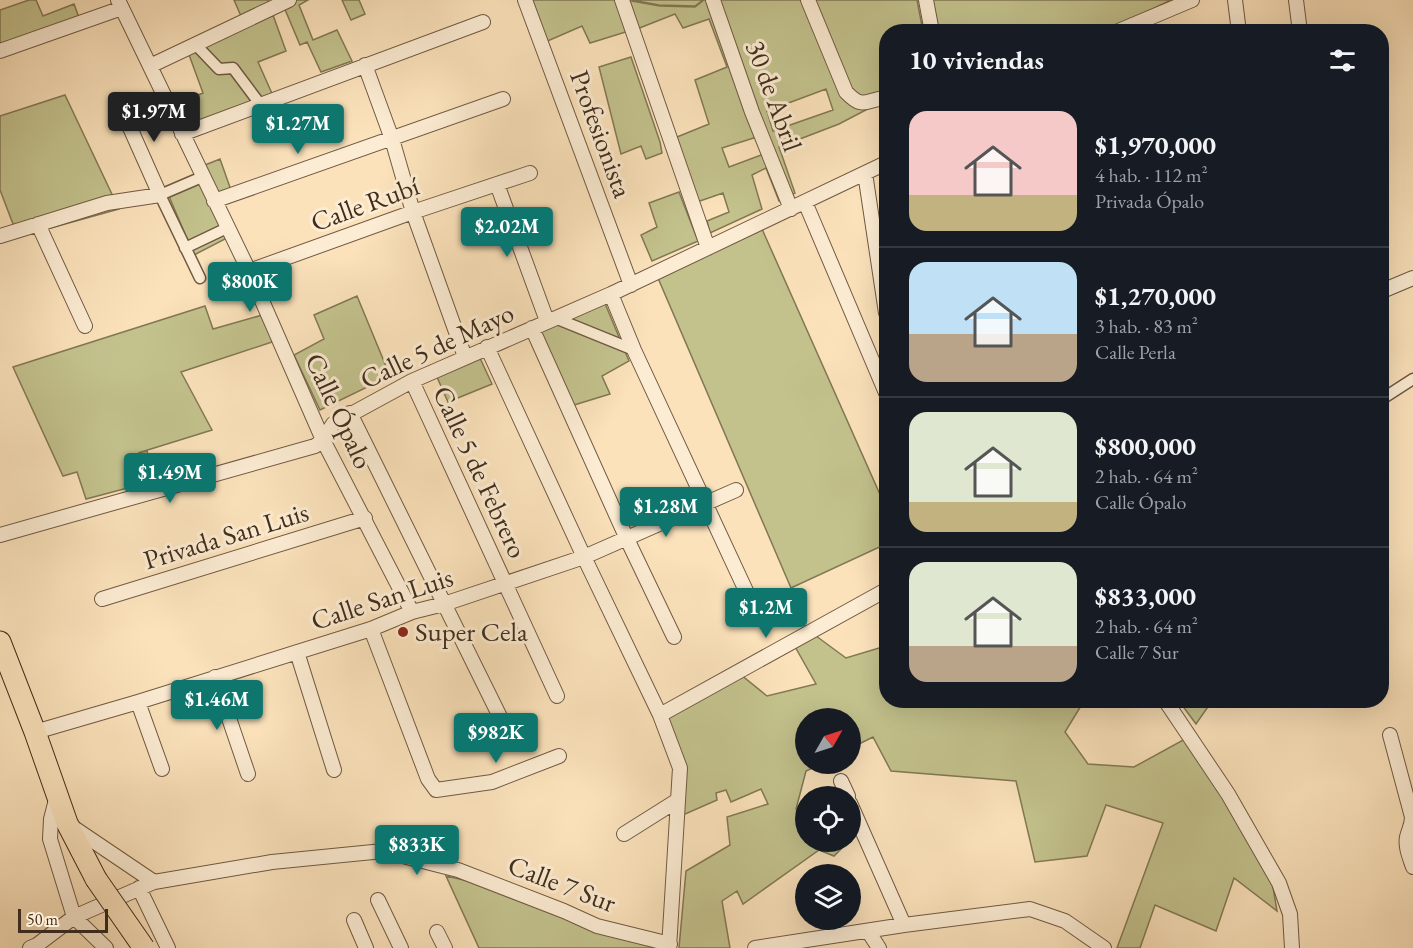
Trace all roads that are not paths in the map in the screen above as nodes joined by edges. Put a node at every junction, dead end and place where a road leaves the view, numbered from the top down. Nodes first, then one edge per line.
1 (289, 0) edge
2 (525, 0) edge
3 (622, 0) edge
4 (713, 0) edge
5 (808, 0) edge
6 (926, 0) edge
7 (1192, 0) edge
8 (1235, 0) edge
9 (1296, 0) edge
10 (120, 4) edge
11 (483, 22) dead end
12 (930, 24) edge
13 (1135, 24) edge
14 (1238, 24) edge
15 (1299, 24) edge
16 (196, 45) junction
17 (0, 51) edge
18 (365, 65) junction
19 (150, 66) junction
20 (503, 99) dead end
21 (879, 100) edge
22 (119, 103) dead end
23 (260, 104) junction
24 (182, 134) junction
25 (392, 139) junction
26 (879, 166) edge
27 (530, 173) dead end
28 (865, 173) junction
29 (202, 177) junction
30 (497, 184) junction
31 (160, 195) junction
32 (214, 201) junction
33 (805, 202) junction
34 (791, 209) junction
35 (413, 212) junction
36 (38, 224) junction
37 (227, 228) junction
38 (0, 236) edge
39 (185, 248) junction
40 (708, 248) junction
41 (879, 266) edge
42 (249, 271) junction
43 (200, 278) dead end
44 (1413, 278) edge
45 (631, 285) junction
46 (1389, 288) edge
47 (611, 294) junction
48 (551, 320) junction
49 (85, 326) dead end
50 (532, 328) junction
51 (488, 347) junction
52 (634, 351) junction
53 (465, 357) junction
54 (879, 376) edge
55 (1413, 379) edge
56 (412, 381) junction
57 (1389, 394) edge
58 (350, 413) junction
59 (323, 440) junction
60 (736, 490) dead end
61 (704, 503) junction
62 (365, 518) junction
63 (0, 535) edge
64 (627, 539) junction
65 (584, 557) junction
66 (505, 583) junction
67 (879, 594) edge
68 (102, 599) dead end
69 (444, 604) junction
70 (754, 608) dead end
71 (412, 612) junction
72 (371, 628) junction
73 (674, 637) dead end
74 (0, 642) edge
75 (297, 652) junction
76 (215, 677) junction
77 (557, 696) dead end
78 (138, 702) junction
79 (1170, 708) edge
80 (660, 715) junction
81 (35, 732) junction
82 (508, 734) dead end
83 (1390, 735) dead end
84 (559, 756) dead end
85 (162, 769) dead end
86 (334, 770) dead end
87 (248, 774) dead end
88 (841, 781) dead end
89 (843, 786) edge
90 (57, 796) junction
91 (678, 800) junction
92 (67, 823) junction
93 (1412, 827) edge
94 (861, 828) edge
95 (624, 834) dead end
96 (1413, 867) edge
97 (154, 882) junction
98 (139, 888) junction
99 (378, 900) dead end
100 (74, 917) junction
101 (354, 920) dead end
102 (904, 925) junction
103 (868, 931) junction
104 (437, 932) dead end
105 (670, 946) edge
106 (787, 946) edge
107 (30, 948) edge
108 (106, 948) edge
109 (144, 948) edge
110 (168, 948) edge
111 (366, 948) edge
112 (401, 948) edge
113 (445, 948) edge
114 (755, 948) edge
115 (879, 948) edge
116 (1104, 948) edge
117 (1293, 948) edge

1 - 16 street
2 - 45 street, Profesionista
3 - 40 street
4 - 34 street, 30 de Abril
5 - 21 street
6 - 12 street
7 - 13 street
8 - 14 street
9 - 15 street
10 - 17 street
10 - 19 street, Calle Ópalo
11 - 18 street
16 - 19 street
16 - 23 street
18 - 23 street
18 - 25 street
19 - 24 street, Calle Ópalo
20 - 25 street
22 - 31 street
23 - 24 street
24 - 29 street, Calle Ópalo
25 - 32 street
25 - 35 street
26 - 28 street, Calle 5 de Mayo
27 - 30 street, Calle Rubí
28 - 33 street, Calle 5 de Mayo
28 - 41 street
29 - 31 street
29 - 32 street, Calle Ópalo
30 - 35 street, Calle Rubí
30 - 48 street
31 - 36 street
31 - 39 street
32 - 37 street, Calle Ópalo
33 - 34 street, Calle 5 de Mayo
33 - 54 street
34 - 40 street, Calle 5 de Mayo
35 - 42 street, Calle Rubí
35 - 53 street
36 - 38 street
36 - 49 street
37 - 39 street
37 - 42 street, Calle Ópalo
39 - 43 street
40 - 45 street, Calle 5 de Mayo
42 - 59 street, Calle Ópalo
44 - 46 street
45 - 47 street, Calle 5 de Mayo
47 - 48 street, Calle 5 de Mayo
47 - 52 street
48 - 50 street, Calle 5 de Mayo
48 - 52 street
50 - 51 street, Calle 5 de Mayo
50 - 64 street
51 - 53 street, Calle 5 de Mayo
51 - 65 street
52 - 61 street
53 - 56 street, Calle 5 de Mayo
55 - 57 street
56 - 58 street, Calle 5 de Mayo
56 - 66 street, Calle 5 de Febrero
58 - 59 street, Calle 5 de Mayo
58 - 69 street
59 - 62 street, Calle Ópalo
59 - 63 street, Calle 5 de Mayo
60 - 61 street, Calle San Luis
61 - 64 street, Calle San Luis
61 - 70 street
62 - 68 street, Privada San Luis
62 - 71 street, Calle Ópalo
64 - 65 street, Calle San Luis
64 - 73 street
65 - 66 street, Calle San Luis
65 - 80 street
66 - 69 street, Calle San Luis
66 - 77 street, Calle 5 de Febrero
67 - 80 street
69 - 71 street, Calle San Luis
69 - 82 street
71 - 72 street, Calle San Luis
72 - 75 street, Calle San Luis
72 - 84 street
74 - 81 main road
75 - 76 street, Calle San Luis
75 - 86 street
76 - 78 street, Calle San Luis
76 - 87 street
78 - 81 street, Calle San Luis
78 - 85 street
79 - 117 street
80 - 91 street
81 - 90 main road
83 - 93 street
88 - 89 street
90 - 92 main road
90 - 100 street
91 - 95 street
91 - 105 street
92 - 97 street
92 - 109 main road, bridge
93 - 96 street
94 - 102 street
97 - 98 street, Calle 7 Sur
97 - 105 street, Calle 7 Sur
98 - 100 street, Calle 7 Sur
98 - 110 street
99 - 112 street
100 - 107 street, Calle 7 Sur
100 - 108 street
101 - 111 street
102 - 103 street
102 - 116 street
103 - 106 street
103 - 115 street
104 - 113 street
106 - 114 street

